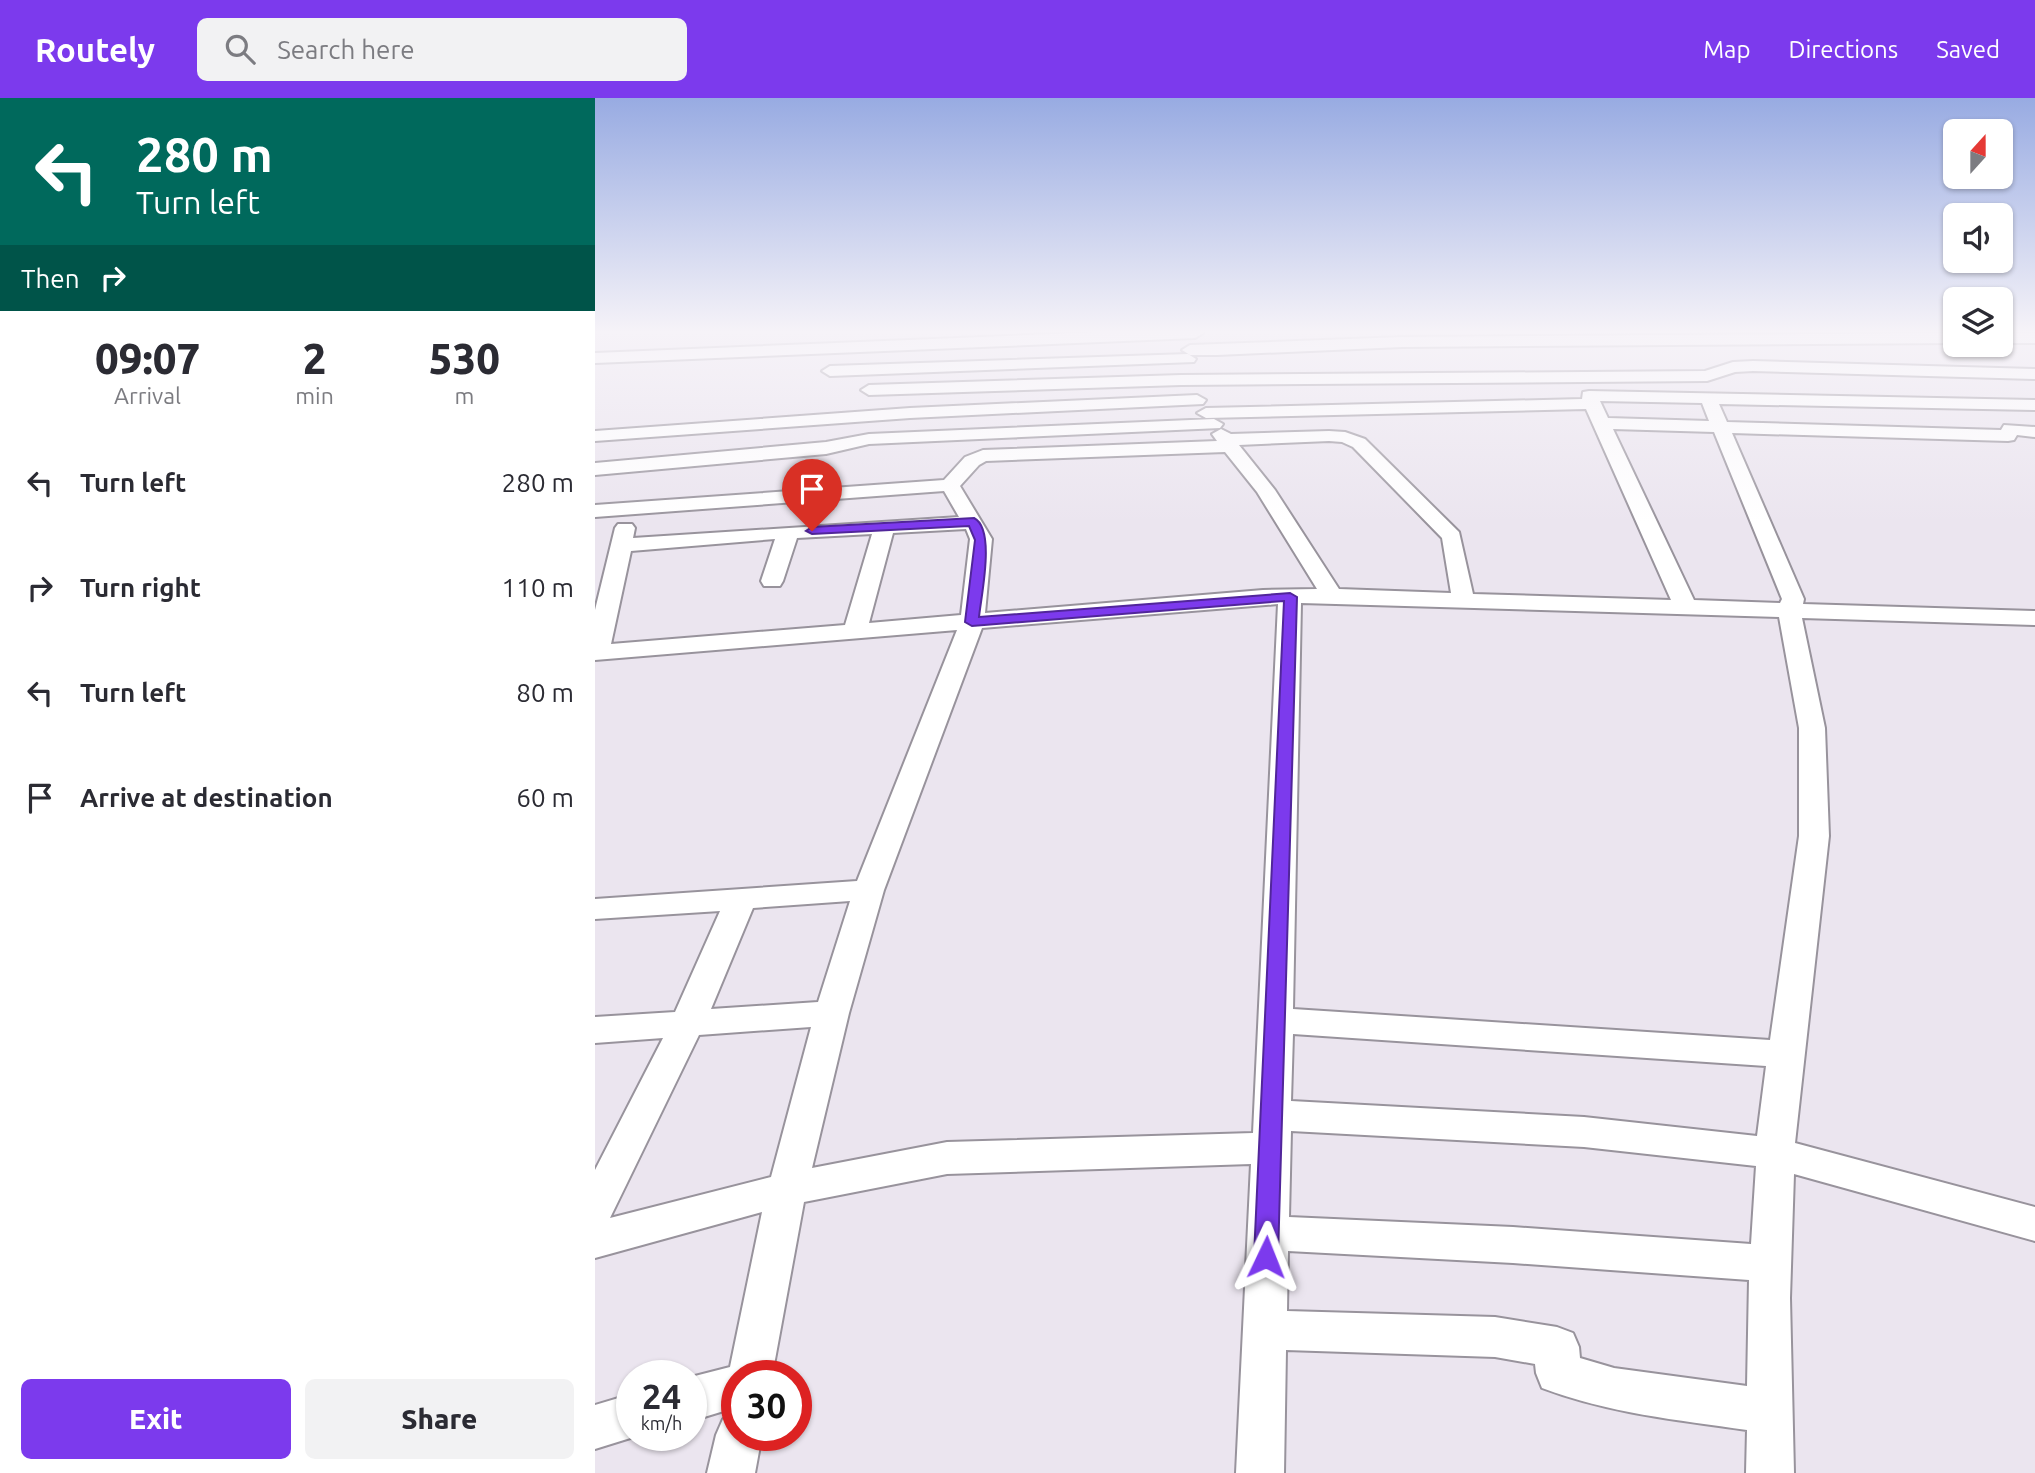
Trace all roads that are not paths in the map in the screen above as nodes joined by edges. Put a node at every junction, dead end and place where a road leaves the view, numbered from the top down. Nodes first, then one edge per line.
1 (1204, 394) edge
2 (1707, 397) junction
3 (1592, 404) junction
4 (2035, 405) edge
5 (863, 416) junction
6 (1601, 423) junction
7 (1215, 425) junction
8 (1719, 428) junction
9 (2035, 432) edge
10 (595, 436) edge
11 (847, 444) junction
12 (595, 470) edge
13 (838, 479) junction
14 (950, 485) junction
15 (630, 508) junction
16 (595, 511) edge
17 (974, 522) junction
18 (884, 527) junction
19 (788, 532) junction
20 (621, 545) junction
21 (772, 581) dead end
22 (1332, 596) junction
23 (1290, 597) junction
24 (1463, 600) junction
25 (1686, 607) junction
26 (1789, 610) junction
27 (2035, 618) edge
28 (972, 622) junction
29 (855, 632) junction
30 (596, 653) edge
31 (869, 890) junction
32 (741, 899) junction
33 (595, 909) edge
34 (832, 1013) junction
35 (1275, 1020) junction
36 (687, 1024) junction
37 (595, 1030) edge
38 (1785, 1054) junction
39 (1270, 1131) junction
40 (1775, 1153) junction
41 (787, 1189) junction
42 (600, 1190) edge
43 (2035, 1224) edge
44 (1267, 1233) junction
45 (595, 1240) edge
46 (1770, 1263) junction
47 (1264, 1330) junction
48 (753, 1360) edge
49 (1770, 1411) junction
50 (616, 1421) edge
51 (595, 1427) edge
52 (736, 1451) edge
53 (731, 1473) edge
54 (1260, 1473) edge
55 (1770, 1473) edge

1 - 7 street
2 - 3 street
2 - 4 street
2 - 8 street
3 - 6 street
3 - 7 street
5 - 7 street
5 - 10 street
5 - 11 street
6 - 8 street
6 - 25 street
7 - 11 street
7 - 14 street
7 - 22 street
7 - 24 street
8 - 9 street
8 - 26 street
11 - 12 street
11 - 13 street
13 - 14 street
13 - 15 street
14 - 17 street
15 - 16 street
15 - 20 street
17 - 18 street
17 - 28 street
18 - 19 street
18 - 29 street
19 - 20 street
19 - 21 street
20 - 30 street
22 - 23 street
22 - 24 street
23 - 28 street
23 - 35 street
24 - 25 street
25 - 26 street
26 - 27 street
26 - 38 street
28 - 29 street
28 - 31 street
29 - 30 street
31 - 32 street
31 - 34 street
32 - 33 street
32 - 36 street
34 - 36 street
34 - 41 street
35 - 38 street
35 - 39 street
36 - 37 street
36 - 42 street
38 - 40 street
39 - 40 street
39 - 41 street
39 - 44 street
40 - 43 street
40 - 46 street
41 - 45 street
41 - 48 street
44 - 46 street
44 - 47 street
46 - 49 street
47 - 49 street
47 - 54 street
49 - 55 street
50 - 51 street
52 - 53 street

